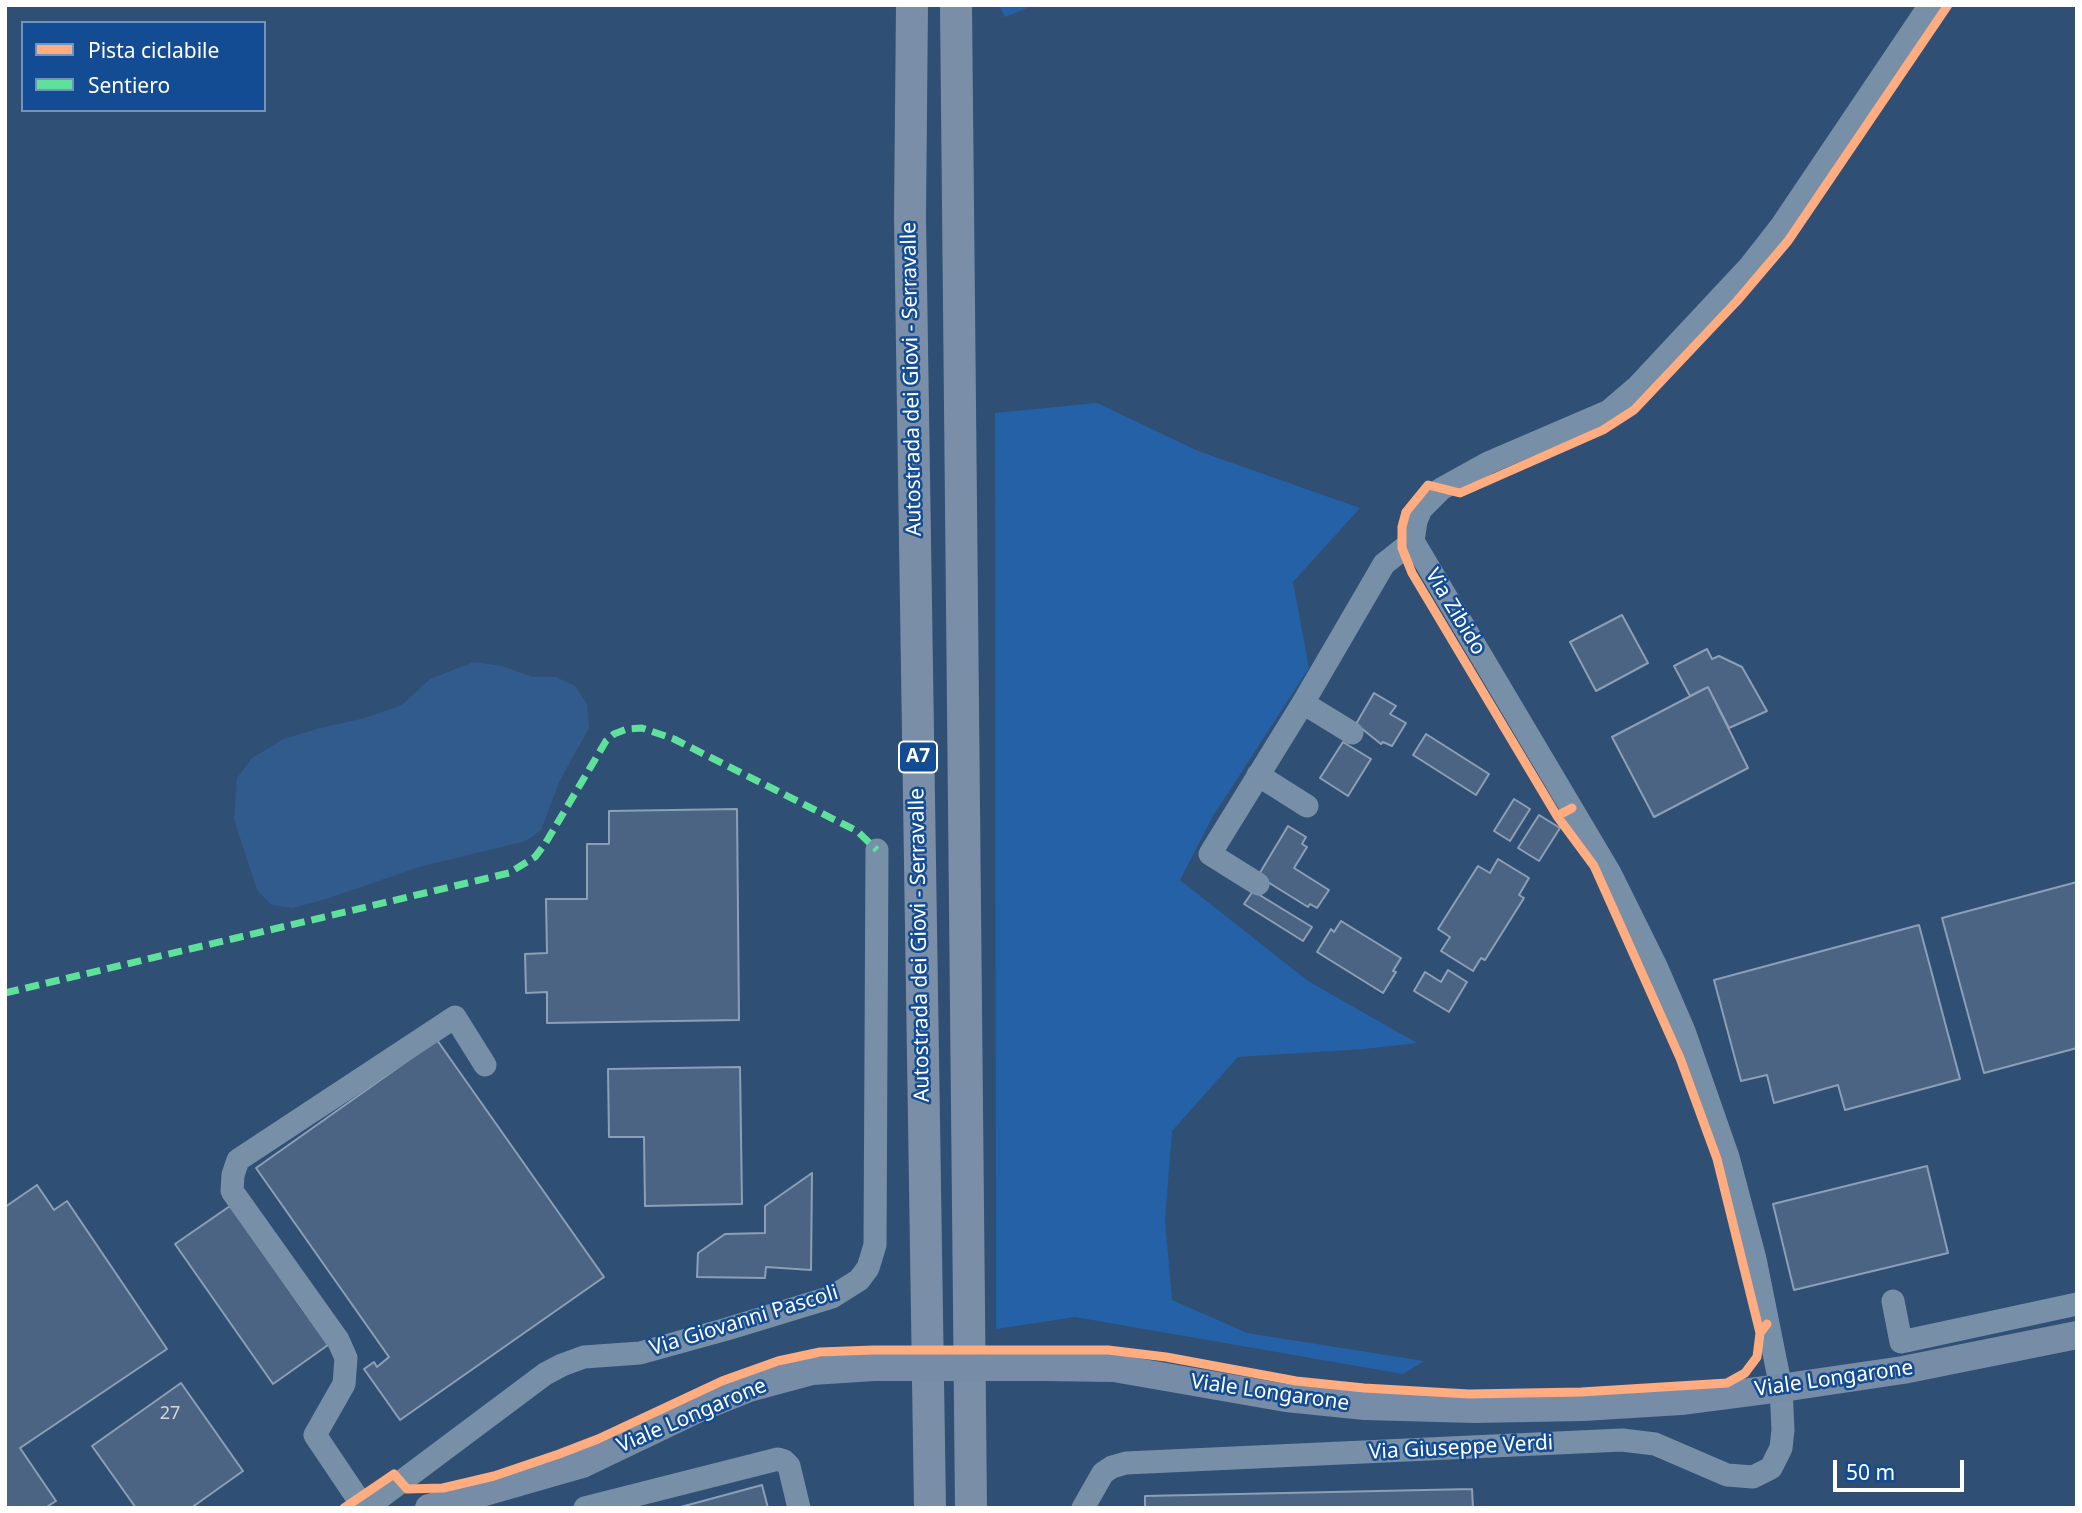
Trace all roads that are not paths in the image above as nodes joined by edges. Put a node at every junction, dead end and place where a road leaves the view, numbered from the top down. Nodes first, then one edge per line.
1 (912, 5) edge
2 (956, 5) edge
3 (1930, 5) edge
4 (1413, 541) junction
5 (1303, 703) junction
6 (1352, 733) dead end
7 (1258, 775) junction
8 (1307, 806) dead end
9 (877, 850) dead end
10 (1258, 884) dead end
11 (485, 1065) dead end
12 (1893, 1301) dead end
13 (2077, 1304) edge
14 (2077, 1335) edge
15 (1781, 1388) junction
16 (481, 1494) junction
17 (365, 1508) edge
18 (429, 1508) edge
19 (445, 1508) edge
20 (585, 1508) edge
21 (799, 1508) edge
22 (930, 1508) edge
23 (971, 1508) edge
24 (1083, 1508) edge

1 - 22 highway, Autostrada dei Giovi - Serravalle / A7
2 - 23 highway, A7
3 - 4 street
4 - 5 street
4 - 15 street, Via Zibido
5 - 6 street
5 - 7 street
7 - 8 street
7 - 10 street
9 - 17 street, Via Giovanni Pascoli
11 - 17 street
12 - 13 street
14 - 15 main road, Viale Longarone
15 - 16 main road, Viale Longarone, bridge
15 - 24 street, Via Giuseppe Verdi
16 - 18 main road, Viale Longarone
16 - 19 main road, Viale Longarone
20 - 21 street

